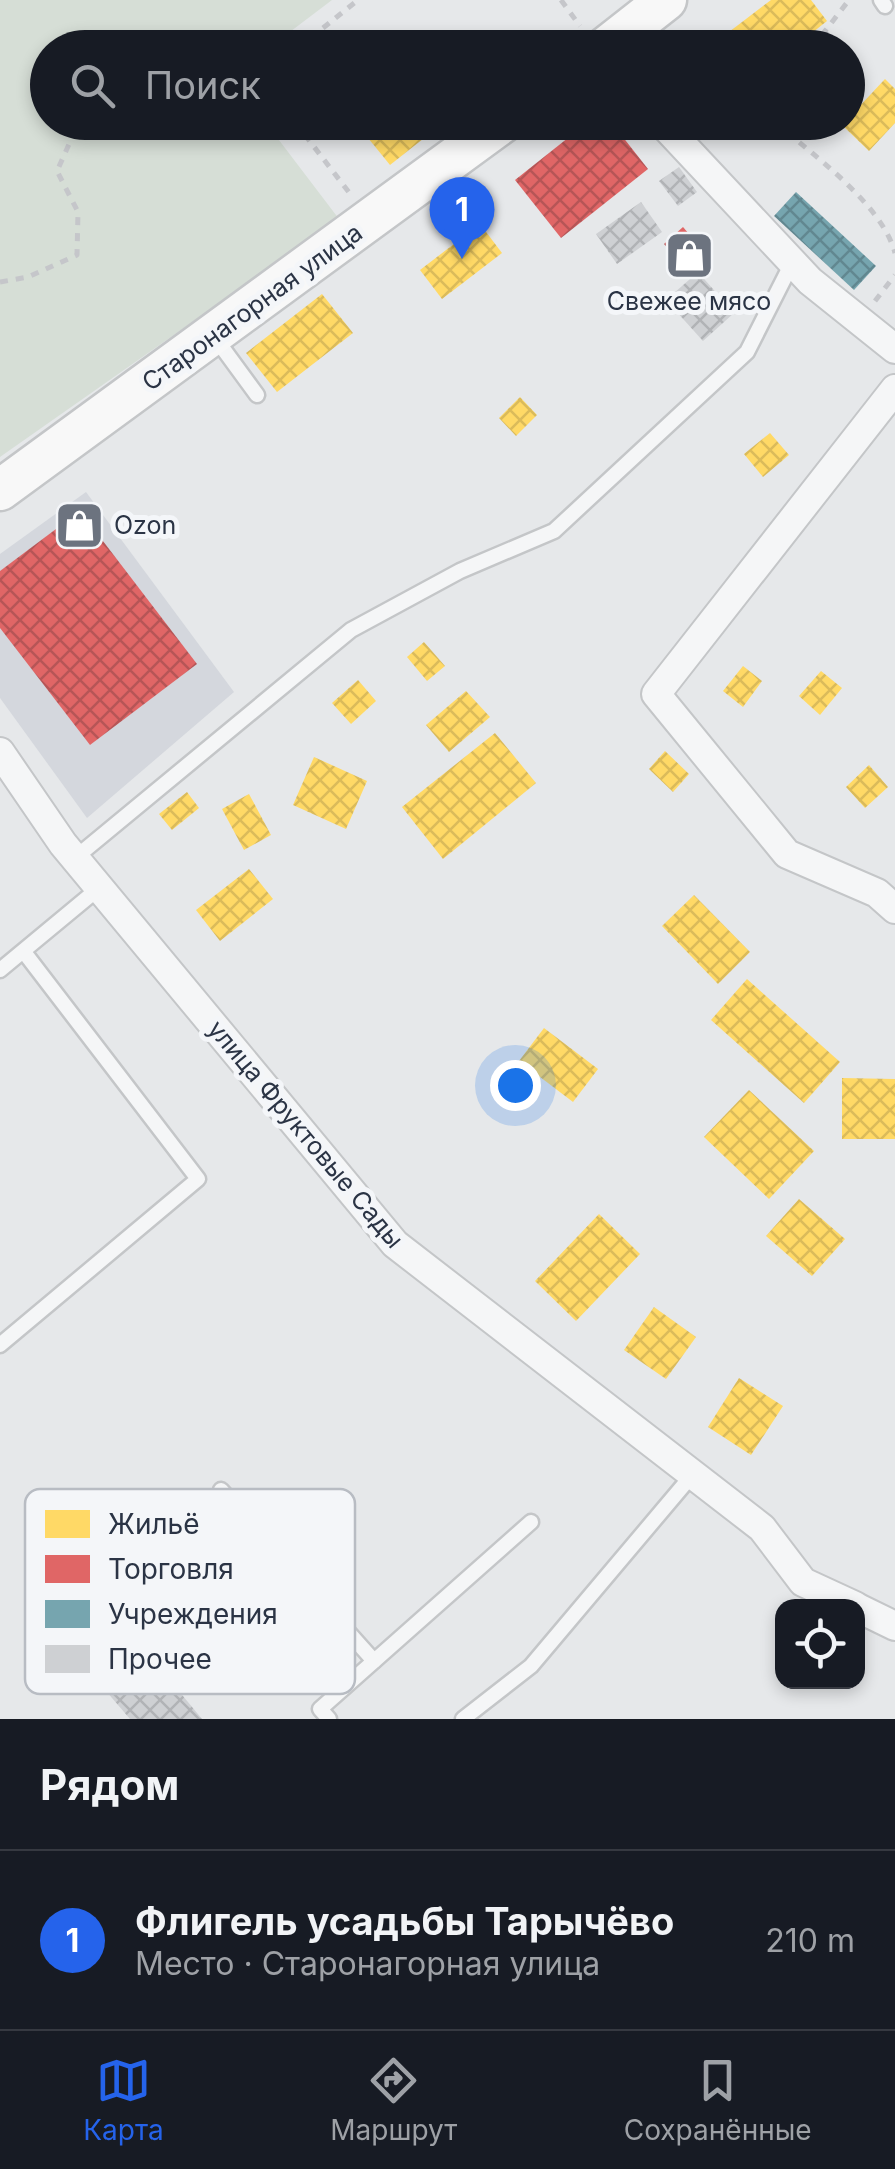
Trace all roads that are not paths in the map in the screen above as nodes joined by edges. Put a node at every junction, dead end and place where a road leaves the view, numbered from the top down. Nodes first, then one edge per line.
1 (666, 0) edge
2 (628, 30) edge
3 (479, 140) edge
4 (677, 140) edge
5 (792, 263) junction
6 (213, 335) junction
7 (895, 349) edge
8 (895, 389) edge
9 (257, 395) dead end
10 (0, 490) edge
11 (0, 752) edge
12 (75, 858) junction
13 (100, 888) junction
14 (895, 910) edge
15 (24, 952) junction
16 (0, 970) edge
17 (0, 1345) edge
18 (693, 1474) junction
19 (531, 1522) dead end
20 (839, 1599) edge
21 (865, 1611) edge
22 (895, 1626) edge
23 (355, 1640) edge
24 (374, 1661) junction
25 (355, 1678) edge
26 (337, 1694) edge
27 (328, 1719) edge
28 (463, 1719) edge

1 - 2 main road
3 - 6 main road, Старонагорная улица
4 - 5 street
5 - 7 street
5 - 12 lane
6 - 9 lane
6 - 10 main road, Старонагорная улица
8 - 14 street
11 - 12 street, улица Фруктовые Сады
12 - 13 street, улица Фруктовые Сады
13 - 15 lane
13 - 18 street, улица Фруктовые Сады
15 - 16 lane
15 - 17 lane
18 - 20 street, улица Фруктовые Сады
18 - 28 lane
19 - 24 lane
21 - 22 street, улица Фруктовые Сады
23 - 24 lane
24 - 25 lane
26 - 27 lane

